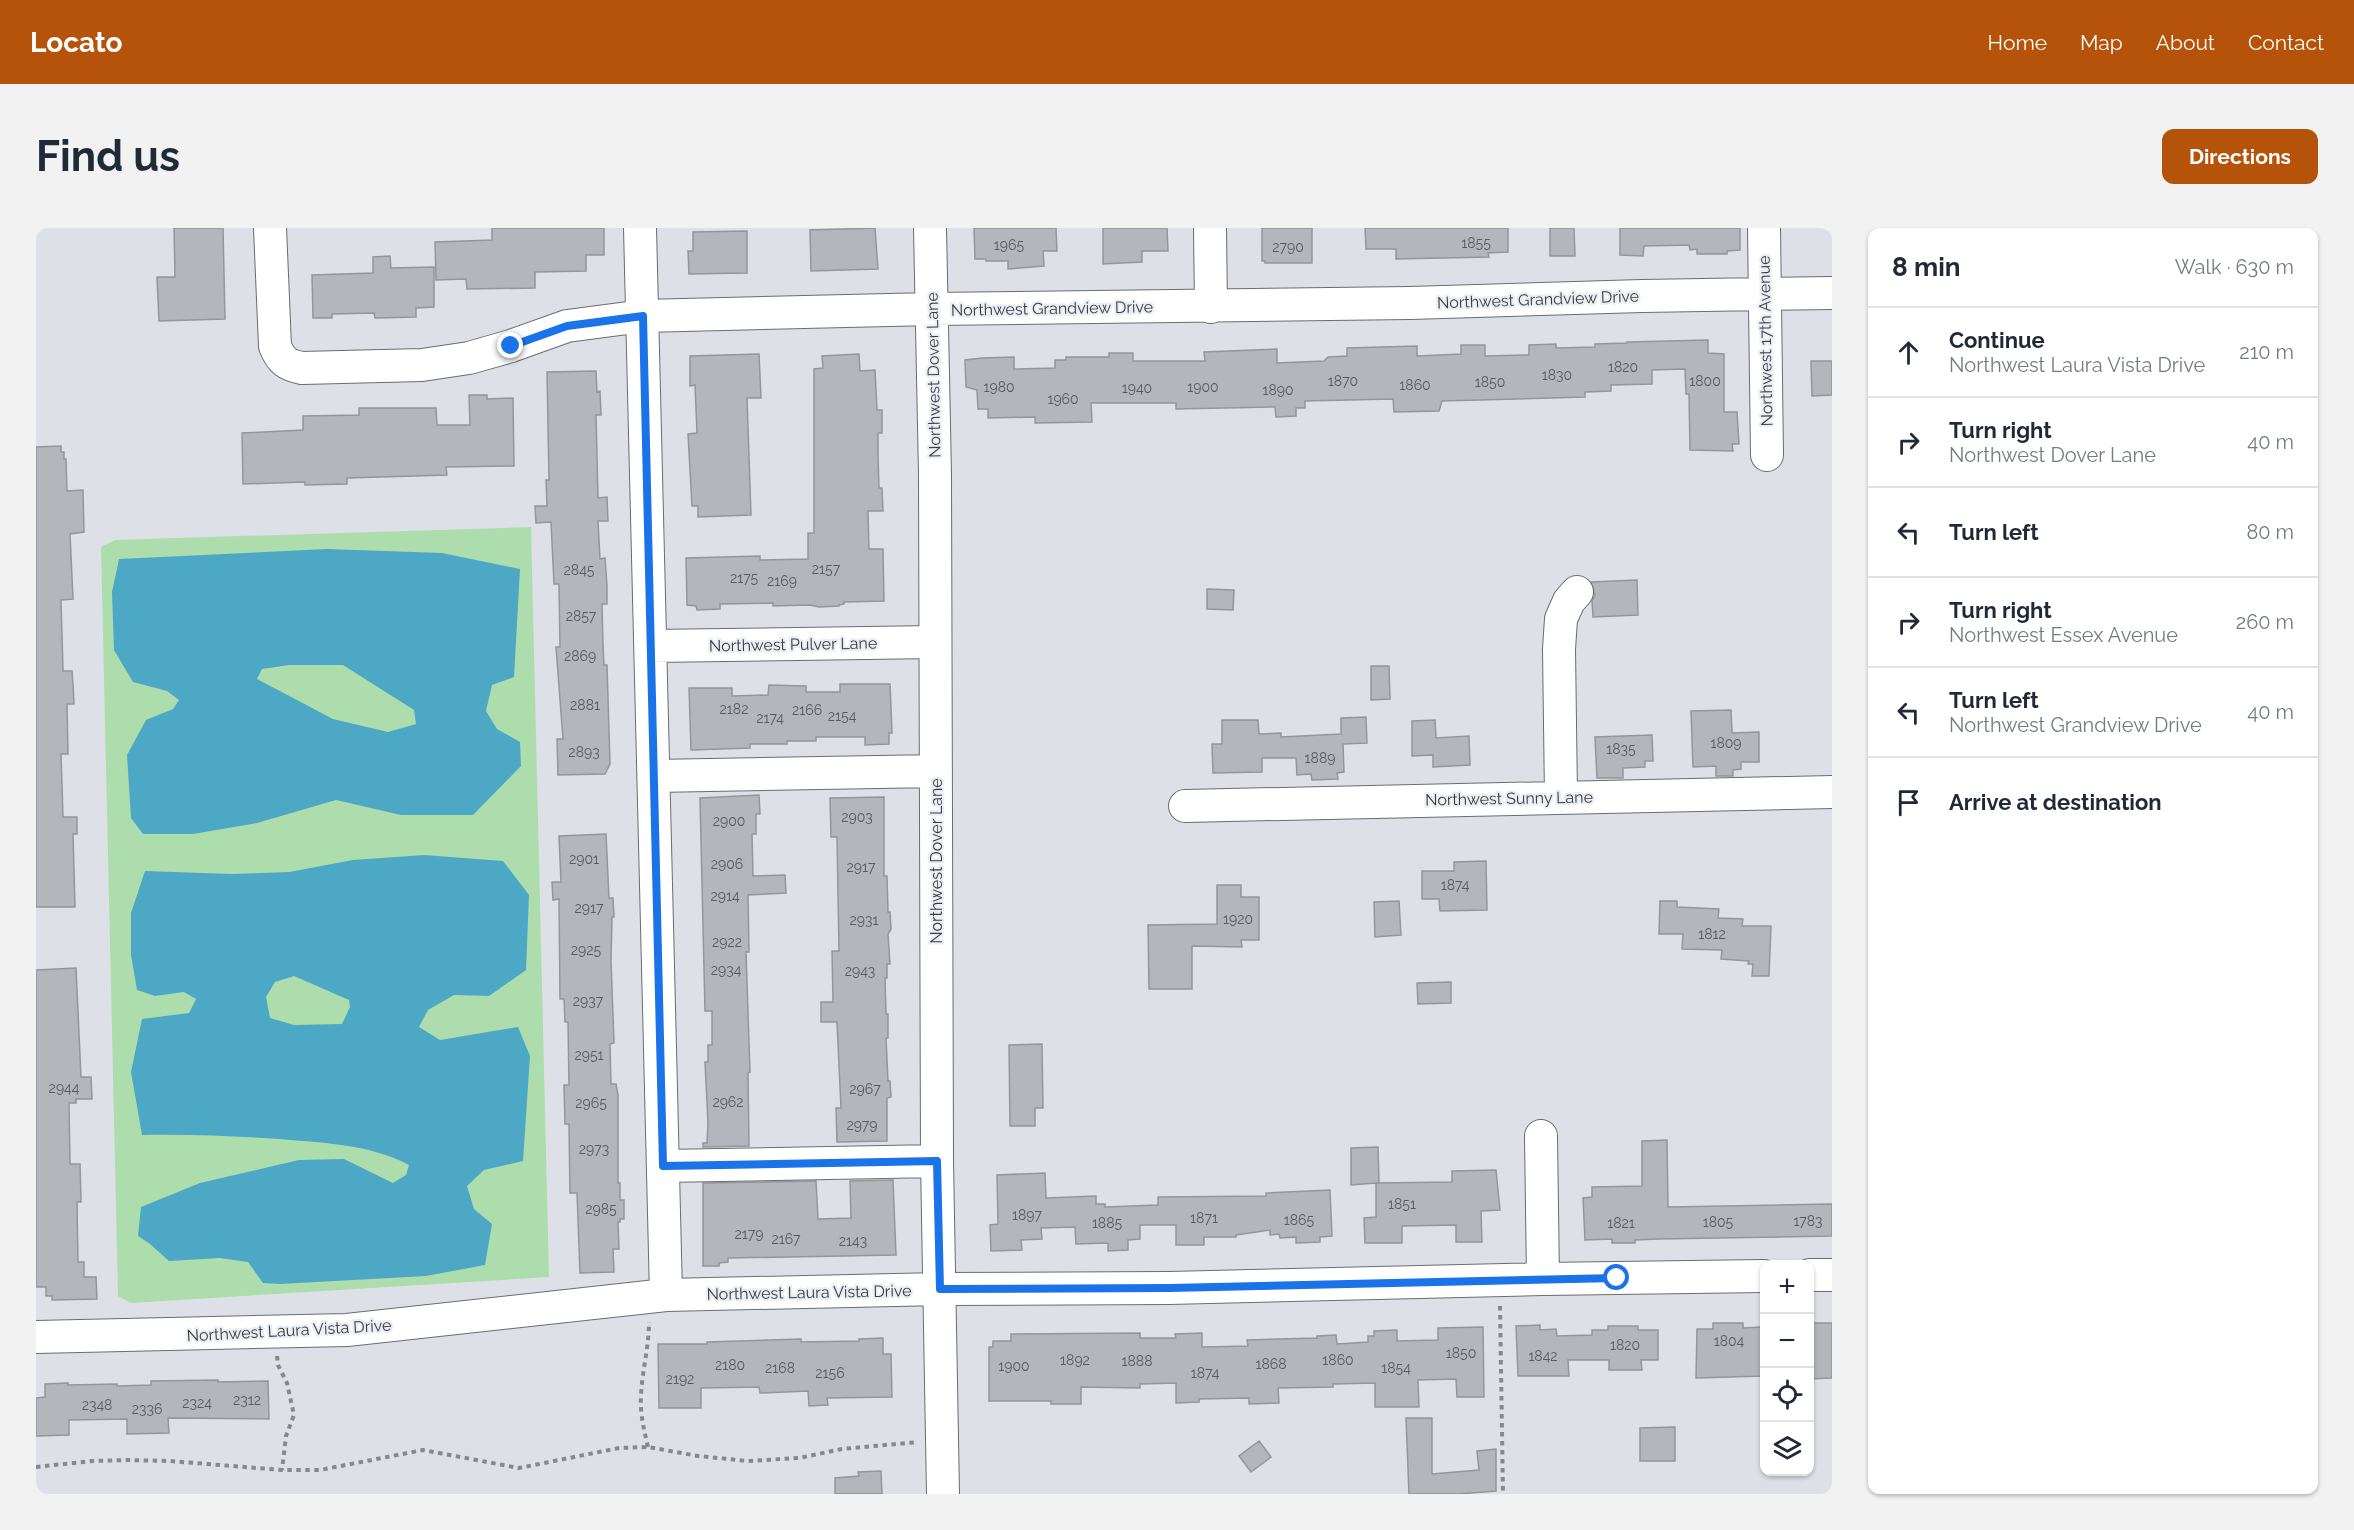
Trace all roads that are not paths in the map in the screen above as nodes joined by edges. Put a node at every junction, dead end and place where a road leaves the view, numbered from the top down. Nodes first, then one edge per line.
1 (270, 228) edge
2 (640, 228) edge
3 (930, 228) edge
4 (1210, 228) edge
5 (1764, 228) edge
6 (1832, 293) edge
7 (1764, 295) junction
8 (1211, 307) junction
9 (931, 309) junction
10 (643, 316) junction
11 (1767, 455) dead end
12 (1577, 592) dead end
13 (935, 642) junction
14 (651, 646) junction
15 (936, 771) junction
16 (654, 776) junction
17 (1832, 792) edge
18 (1561, 797) junction
19 (1185, 806) dead end
20 (1540, 1136) dead end
21 (937, 1161) junction
22 (663, 1166) junction
23 (1814, 1275) edge
24 (1832, 1275) edge
25 (1760, 1276) edge
26 (1543, 1278) junction
27 (940, 1289) junction
28 (657, 1296) junction
29 (36, 1337) edge
30 (943, 1494) edge

1 - 10 street, Northwest Grandview Drive
2 - 10 street
3 - 9 street, Northwest Dover Lane
4 - 8 street
5 - 7 street, Northwest 17th Avenue
6 - 7 street, Northwest Grandview Drive
7 - 8 street, Northwest Grandview Drive
7 - 11 street, Northwest 17th Avenue
8 - 9 street, Northwest Grandview Drive
9 - 10 street, Northwest Grandview Drive
9 - 13 street, Northwest Dover Lane
10 - 14 street
12 - 18 street
13 - 14 street, Northwest Pulver Lane
13 - 15 street, Northwest Dover Lane
14 - 16 street
15 - 16 street
15 - 21 street, Northwest Dover Lane
16 - 22 street
17 - 18 street, Northwest Sunny Lane
18 - 19 street, Northwest Sunny Lane
20 - 26 street
21 - 22 street
21 - 27 street, Northwest Dover Lane
22 - 28 street
23 - 24 street
25 - 26 street, Northwest Laura Vista Drive
26 - 27 street, Northwest Laura Vista Drive
27 - 28 street, Northwest Laura Vista Drive
27 - 30 street, Northwest Dover Lane
28 - 29 street, Northwest Laura Vista Drive

